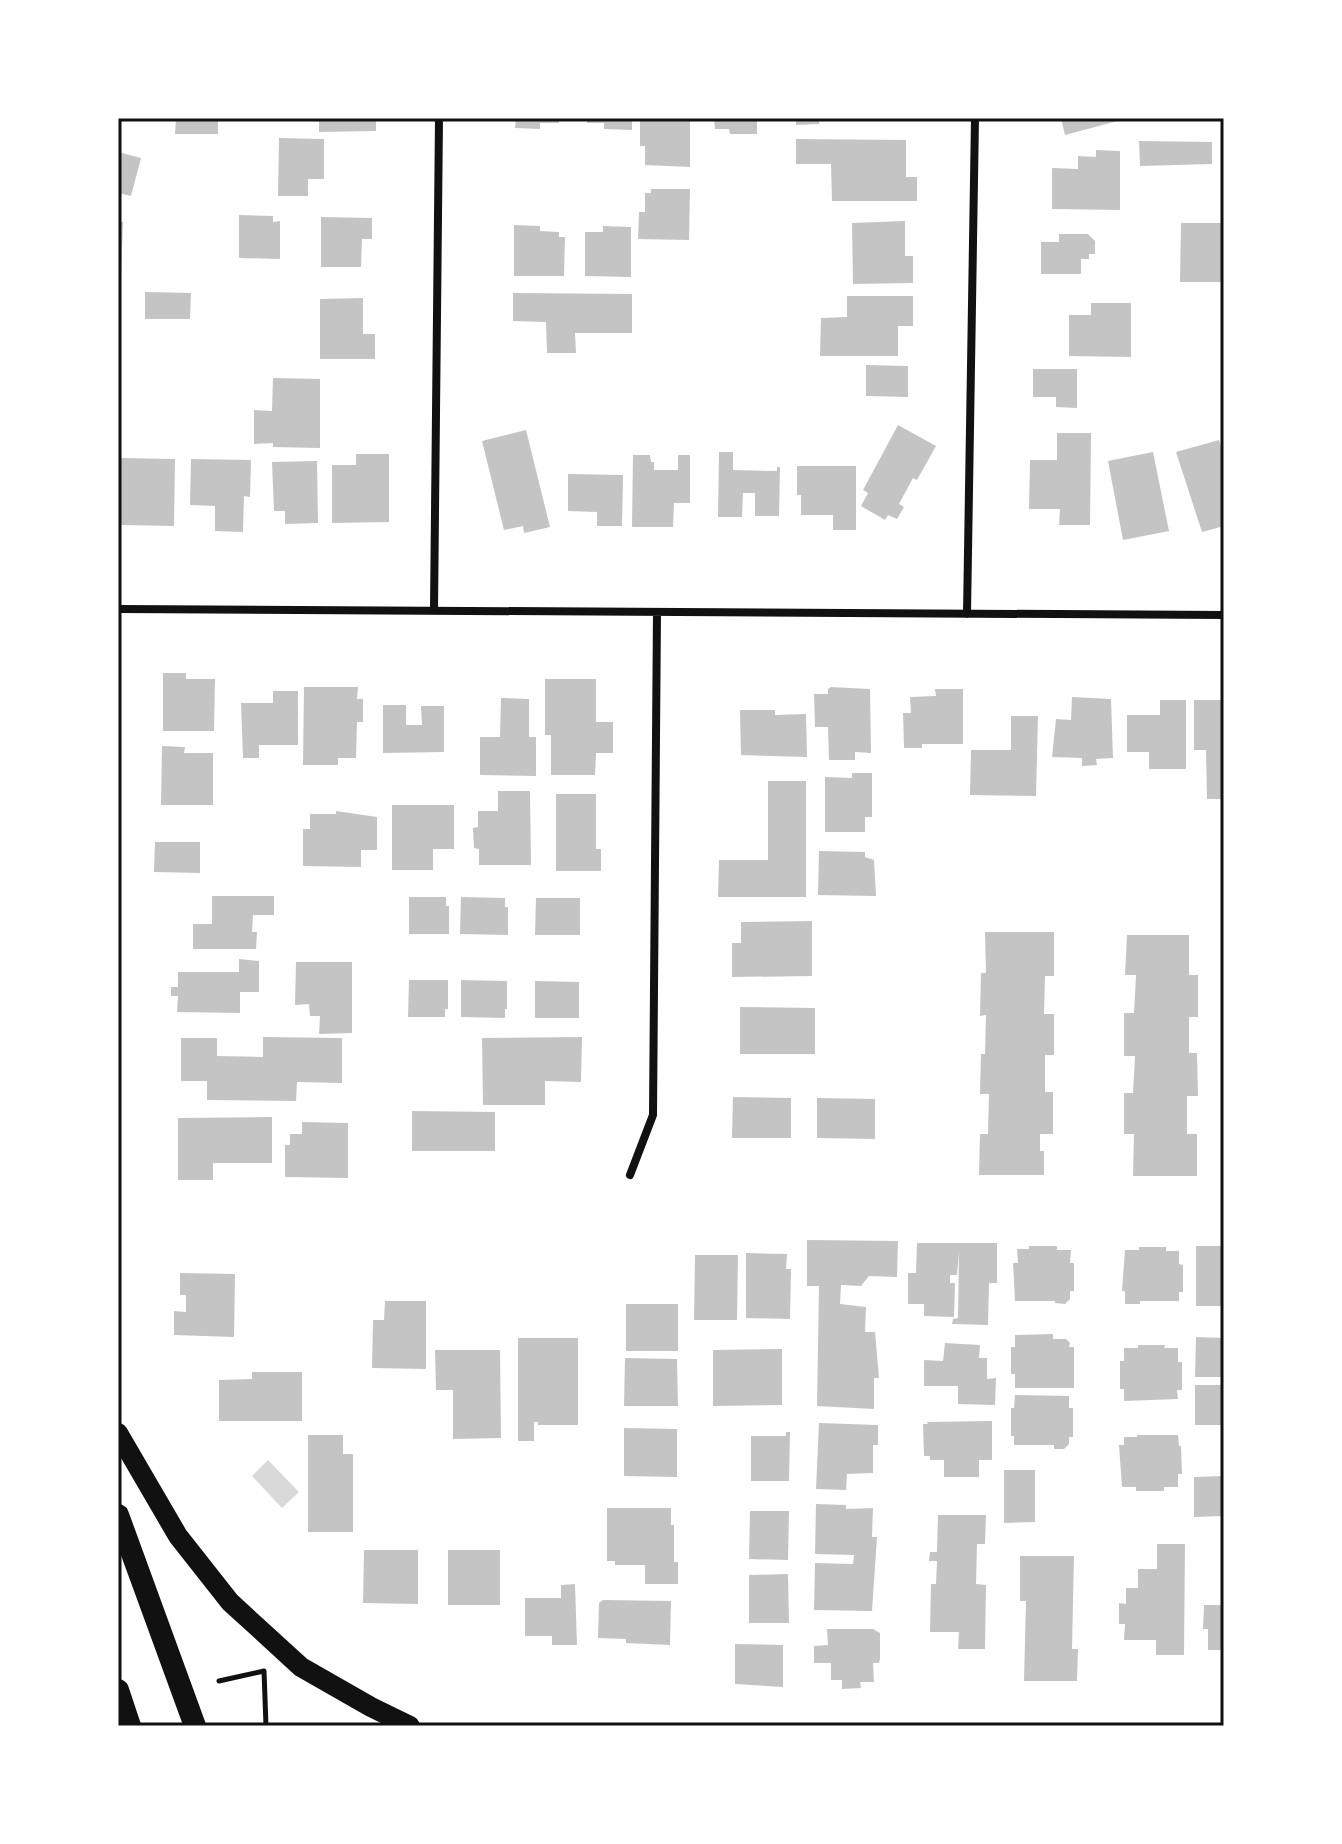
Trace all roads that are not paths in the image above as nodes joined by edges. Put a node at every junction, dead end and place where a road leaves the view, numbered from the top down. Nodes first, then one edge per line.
1 (439, 118) edge
2 (975, 118) edge
3 (118, 609) edge
4 (434, 610) junction
5 (657, 612) junction
6 (967, 614) junction
7 (1224, 615) edge
8 (630, 1175) dead end
9 (118, 1433) edge
10 (118, 1515) edge
11 (118, 1690) edge
12 (130, 1726) edge
13 (195, 1726) edge
14 (410, 1726) edge

1 - 4 street
2 - 6 street
3 - 4 street
4 - 5 street
5 - 6 street
5 - 8 street
6 - 7 street
9 - 14 main road
10 - 13 highway
11 - 12 highway

